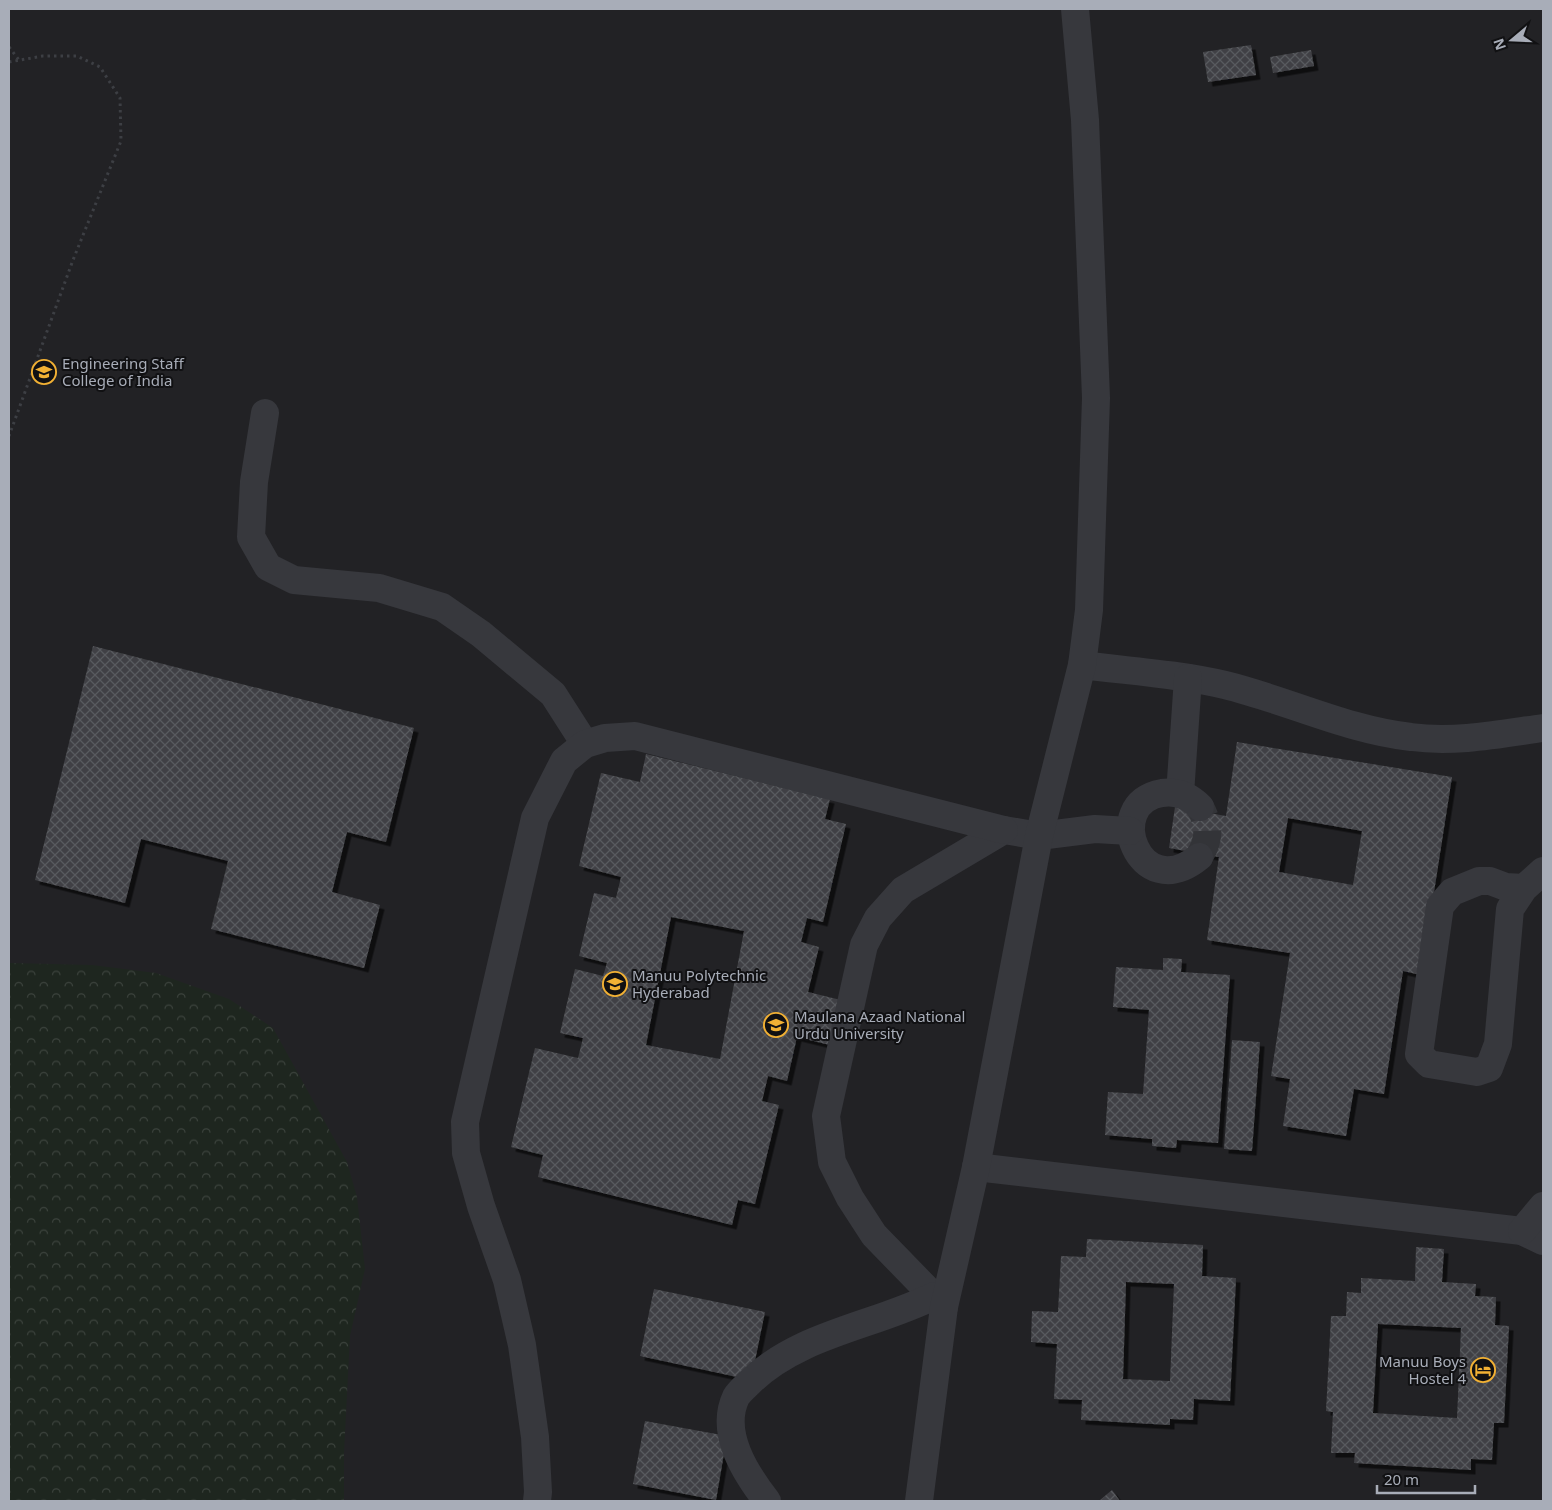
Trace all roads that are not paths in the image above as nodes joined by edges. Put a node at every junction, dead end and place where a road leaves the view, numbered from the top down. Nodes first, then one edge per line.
1 (1075, 9) edge
2 (265, 413) dead end
3 (1082, 665) junction
4 (1188, 678) junction
5 (1543, 728) edge
6 (585, 744) junction
7 (1004, 830) junction
8 (1130, 831) junction
9 (1039, 836) junction
10 (1199, 857) tunnel mouth
11 (1534, 880) edge
12 (976, 1168) junction
13 (1543, 1206) edge
14 (1533, 1236) edge
15 (939, 1302) junction
16 (537, 1501) edge
17 (767, 1501) edge
18 (919, 1501) edge

1 - 3 lane
2 - 6 lane
3 - 4 lane
3 - 9 lane
4 - 5 lane
4 - 8 lane
6 - 7 lane
6 - 16 lane
7 - 9 lane
7 - 15 lane
8 - 9 lane
8 - 10 lane
9 - 12 lane
11 - 11 lane
12 - 14 lane
12 - 15 lane
13 - 14 lane
15 - 17 lane
15 - 18 lane

